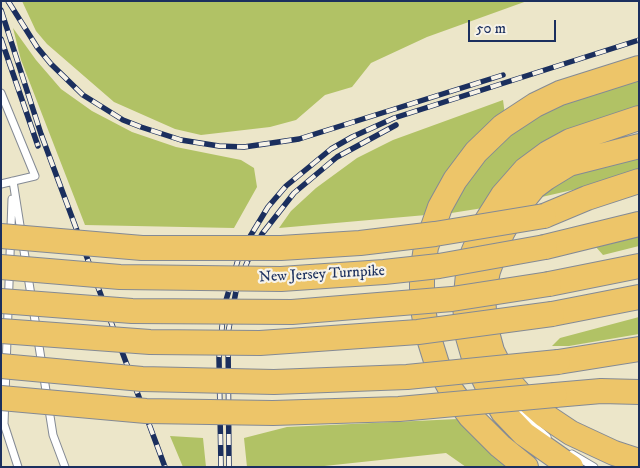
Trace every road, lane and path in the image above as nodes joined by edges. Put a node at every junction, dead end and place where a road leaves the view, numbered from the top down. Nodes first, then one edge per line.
1 (639, 68) edge
2 (1, 93) edge
3 (639, 118) edge
4 (639, 146) edge
5 (13, 181) junction
6 (639, 181) edge
7 (1, 184) edge
8 (639, 196) edge
9 (544, 216) junction
10 (639, 224) edge
11 (1, 236) edge
12 (639, 266) edge
13 (1, 267) edge
14 (639, 297) edge
15 (1, 301) edge
16 (1, 331) edge
17 (639, 349) edge
18 (1, 366) edge
19 (479, 371) junction
20 (639, 392) edge
21 (1, 398) edge
22 (460, 404) junction
23 (555, 442) dead end
24 (566, 457) edge
25 (639, 461) edge
26 (18, 467) edge
27 (65, 467) edge
28 (526, 467) edge
29 (594, 467) edge

1 - 22 highway
2 - 5 lane
3 - 19 highway
4 - 25 highway
5 - 7 lane
5 - 26 lane
5 - 27 lane
6 - 9 highway
8 - 9 highway
9 - 11 highway, bridge
10 - 13 highway, New Jersey Turnpike, bridge
12 - 15 highway, bridge
14 - 16 highway, bridge
17 - 18 highway, bridge
19 - 23 lane
19 - 24 highway
20 - 22 highway, bridge
21 - 22 highway, bridge
22 - 28 highway
24 - 29 lane

